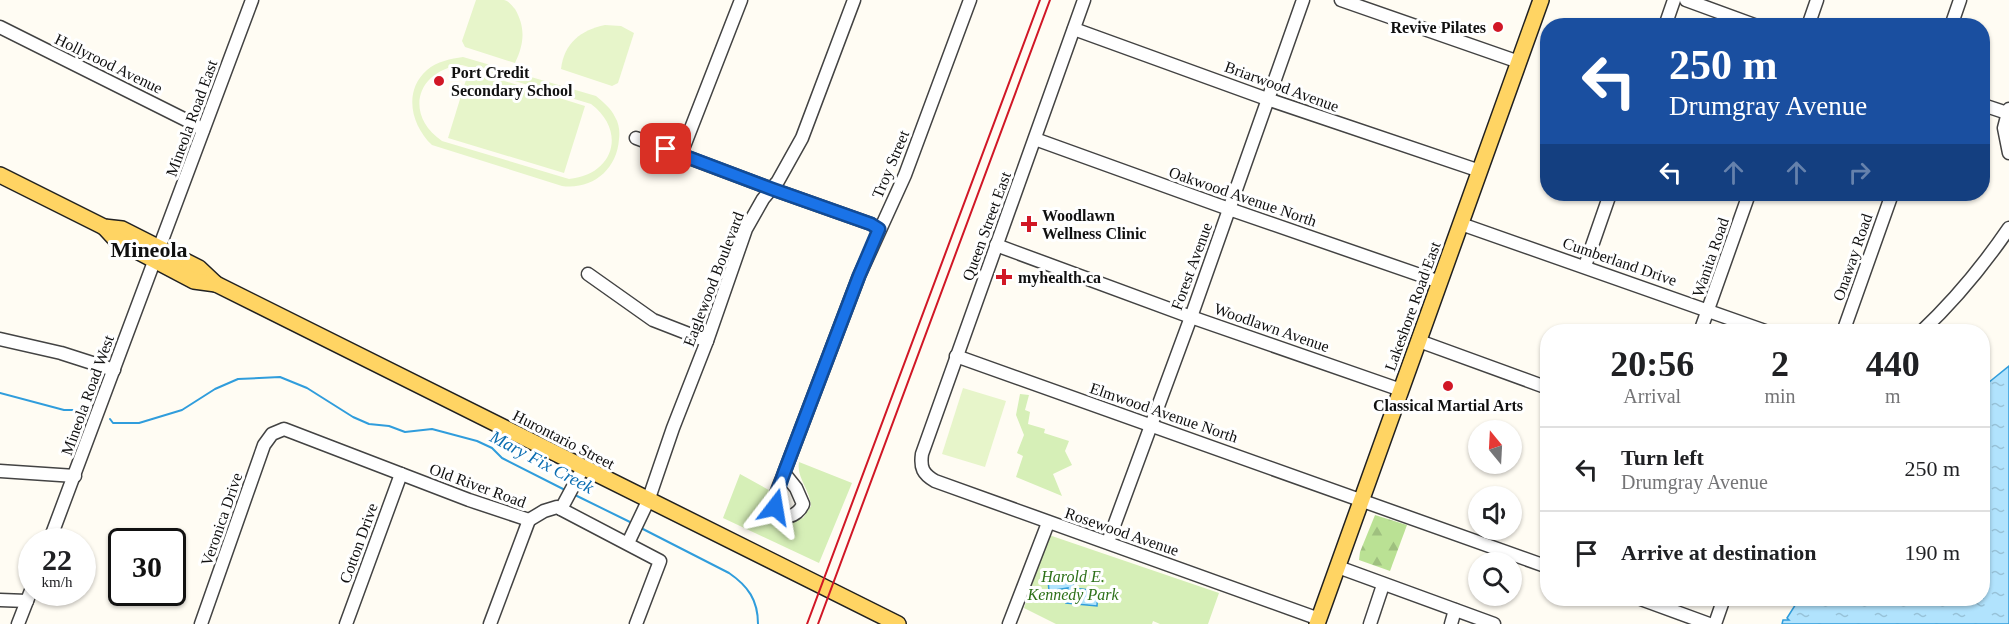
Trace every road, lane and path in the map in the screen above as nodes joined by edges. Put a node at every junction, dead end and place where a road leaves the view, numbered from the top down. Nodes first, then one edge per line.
1 (741, 0) edge
2 (854, 0) edge
3 (970, 0) edge
4 (1084, 0) edge
5 (1303, 0) edge
6 (1341, 0) edge
7 (1541, 0) edge
8 (1674, 0) edge
9 (1686, 0) edge
10 (1817, 0) edge
11 (1960, 0) edge
12 (249, 1) edge
13 (1668, 18) edge
14 (1735, 18) edge
15 (1811, 18) edge
16 (1954, 18) edge
17 (0, 27) edge
18 (1074, 29) junction
19 (1519, 62) junction
20 (1268, 99) junction
21 (1990, 107) edge
22 (2008, 111) edge
23 (203, 130) junction
24 (636, 138) dead end
25 (1035, 139) junction
26 (2009, 153) edge
27 (681, 154) junction
28 (1480, 171) junction
29 (0, 175) edge
30 (772, 189) junction
31 (1608, 201) edge
32 (1747, 201) edge
33 (1890, 201) edge
34 (1229, 209) junction
35 (1461, 224) junction
36 (2009, 228) edge
37 (879, 229) junction
38 (996, 245) junction
39 (157, 254) junction
40 (1586, 266) junction
41 (588, 274) dead end
42 (1440, 282) junction
43 (1708, 310) junction
44 (1191, 317) junction
45 (1703, 324) edge
46 (1746, 324) edge
47 (1846, 324) edge
48 (1929, 324) edge
49 (0, 339) edge
50 (707, 341) junction
51 (1419, 341) junction
52 (956, 356) junction
53 (114, 370) junction
54 (1540, 385) edge
55 (1401, 390) junction
56 (1150, 425) junction
57 (278, 430) joint
58 (920, 465) joint
59 (583, 468) junction
60 (0, 471) edge
61 (784, 473) dead end
62 (401, 474) junction
63 (75, 476) junction
64 (1362, 500) junction
65 (648, 501) junction
66 (561, 509) junction
67 (529, 520) junction
68 (1048, 523) junction
69 (55, 528) edge
70 (1108, 542) junction
71 (628, 543) junction
72 (1540, 564) edge
73 (1338, 567) junction
74 (1383, 585) junction
75 (0, 600) edge
76 (18, 601) edge
77 (25, 606) edge
78 (1660, 606) edge
79 (1721, 606) edge
80 (1455, 610) junction
81 (1318, 622) edge
82 (18, 624) edge
83 (201, 624) edge
84 (346, 624) edge
85 (490, 624) edge
86 (636, 624) edge
87 (898, 624) edge
88 (1009, 624) edge
89 (1370, 624) edge
90 (1450, 624) edge
91 (1494, 624) edge
92 (1709, 624) edge
93 (1715, 624) edge

1 - 27 street
2 - 30 street, Eaglewood Boulevard
3 - 37 street, Troy Street
4 - 18 street, Queen Street East
5 - 20 street, Forest Avenue
6 - 19 street
7 - 19 main road, Lakeshore Road East
8 - 13 street
9 - 14 street
10 - 15 street
11 - 16 street
12 - 23 street, Mineola Road East
17 - 23 street, Hollyrood Avenue
18 - 20 street, Briarwood Avenue
18 - 25 street, Queen Street East
19 - 28 main road, Lakeshore Road East
20 - 28 street, Briarwood Avenue
20 - 34 street, Forest Avenue
21 - 22 street
22 - 26 street
23 - 39 street, Mineola Road East
24 - 27 street
25 - 34 street, Oakwood Avenue North
25 - 38 street, Queen Street East
27 - 30 street
28 - 35 main road, Lakeshore Road East
29 - 39 main road, Hurontario Street
30 - 37 street
30 - 50 street, Eaglewood Boulevard
31 - 40 street
32 - 43 street, Wanita Road
33 - 47 street, Onaway Road
34 - 42 street, Oakwood Avenue North
34 - 44 street, Forest Avenue
35 - 40 street, Cumberland Drive
35 - 42 main road, Lakeshore Road East
36 - 48 street
37 - 61 street, Troy Street
38 - 44 street, Woodlawn Avenue
38 - 52 street, Queen Street East
39 - 53 street, Mineola Road West
39 - 59 main road, Hurontario Street
40 - 43 street, Cumberland Drive
41 - 50 street
42 - 51 main road, Lakeshore Road East
43 - 45 street, Wanita Road
43 - 46 street, Cumberland Drive
44 - 55 street, Woodlawn Avenue
44 - 56 street, Forest Avenue
49 - 53 street
50 - 65 street, Eaglewood Boulevard
51 - 54 street
51 - 55 main road, Lakeshore Road East
52 - 56 street, Elmwood Avenue North
52 - 58 street, Queen Street East
53 - 63 street, Mineola Road West
55 - 64 main road, Lakeshore Road East
56 - 64 street, Elmwood Avenue North
56 - 70 street, Forest Avenue
57 - 62 street, Old River Road
57 - 83 street, Veronica Drive
58 - 68 street, Rosewood Avenue
59 - 65 main road, Hurontario Street
59 - 66 street
60 - 63 street
62 - 67 street, Old River Road
62 - 84 street, Cotton Drive
63 - 69 street, Mineola Road West
64 - 72 street, Elmwood Avenue North
64 - 73 main road, Lakeshore Road East
65 - 71 street, Eaglewood Boulevard
65 - 87 main road, Hurontario Street
66 - 67 street, Old River Road
66 - 71 street
67 - 85 street
68 - 70 street, Rosewood Avenue
68 - 88 street
70 - 81 street, Rosewood Avenue
71 - 86 street
73 - 74 street
73 - 81 main road, Lakeshore Road East
74 - 80 street
74 - 89 street
75 - 76 street
77 - 82 street
78 - 92 street
79 - 93 street
80 - 90 street
80 - 91 street

